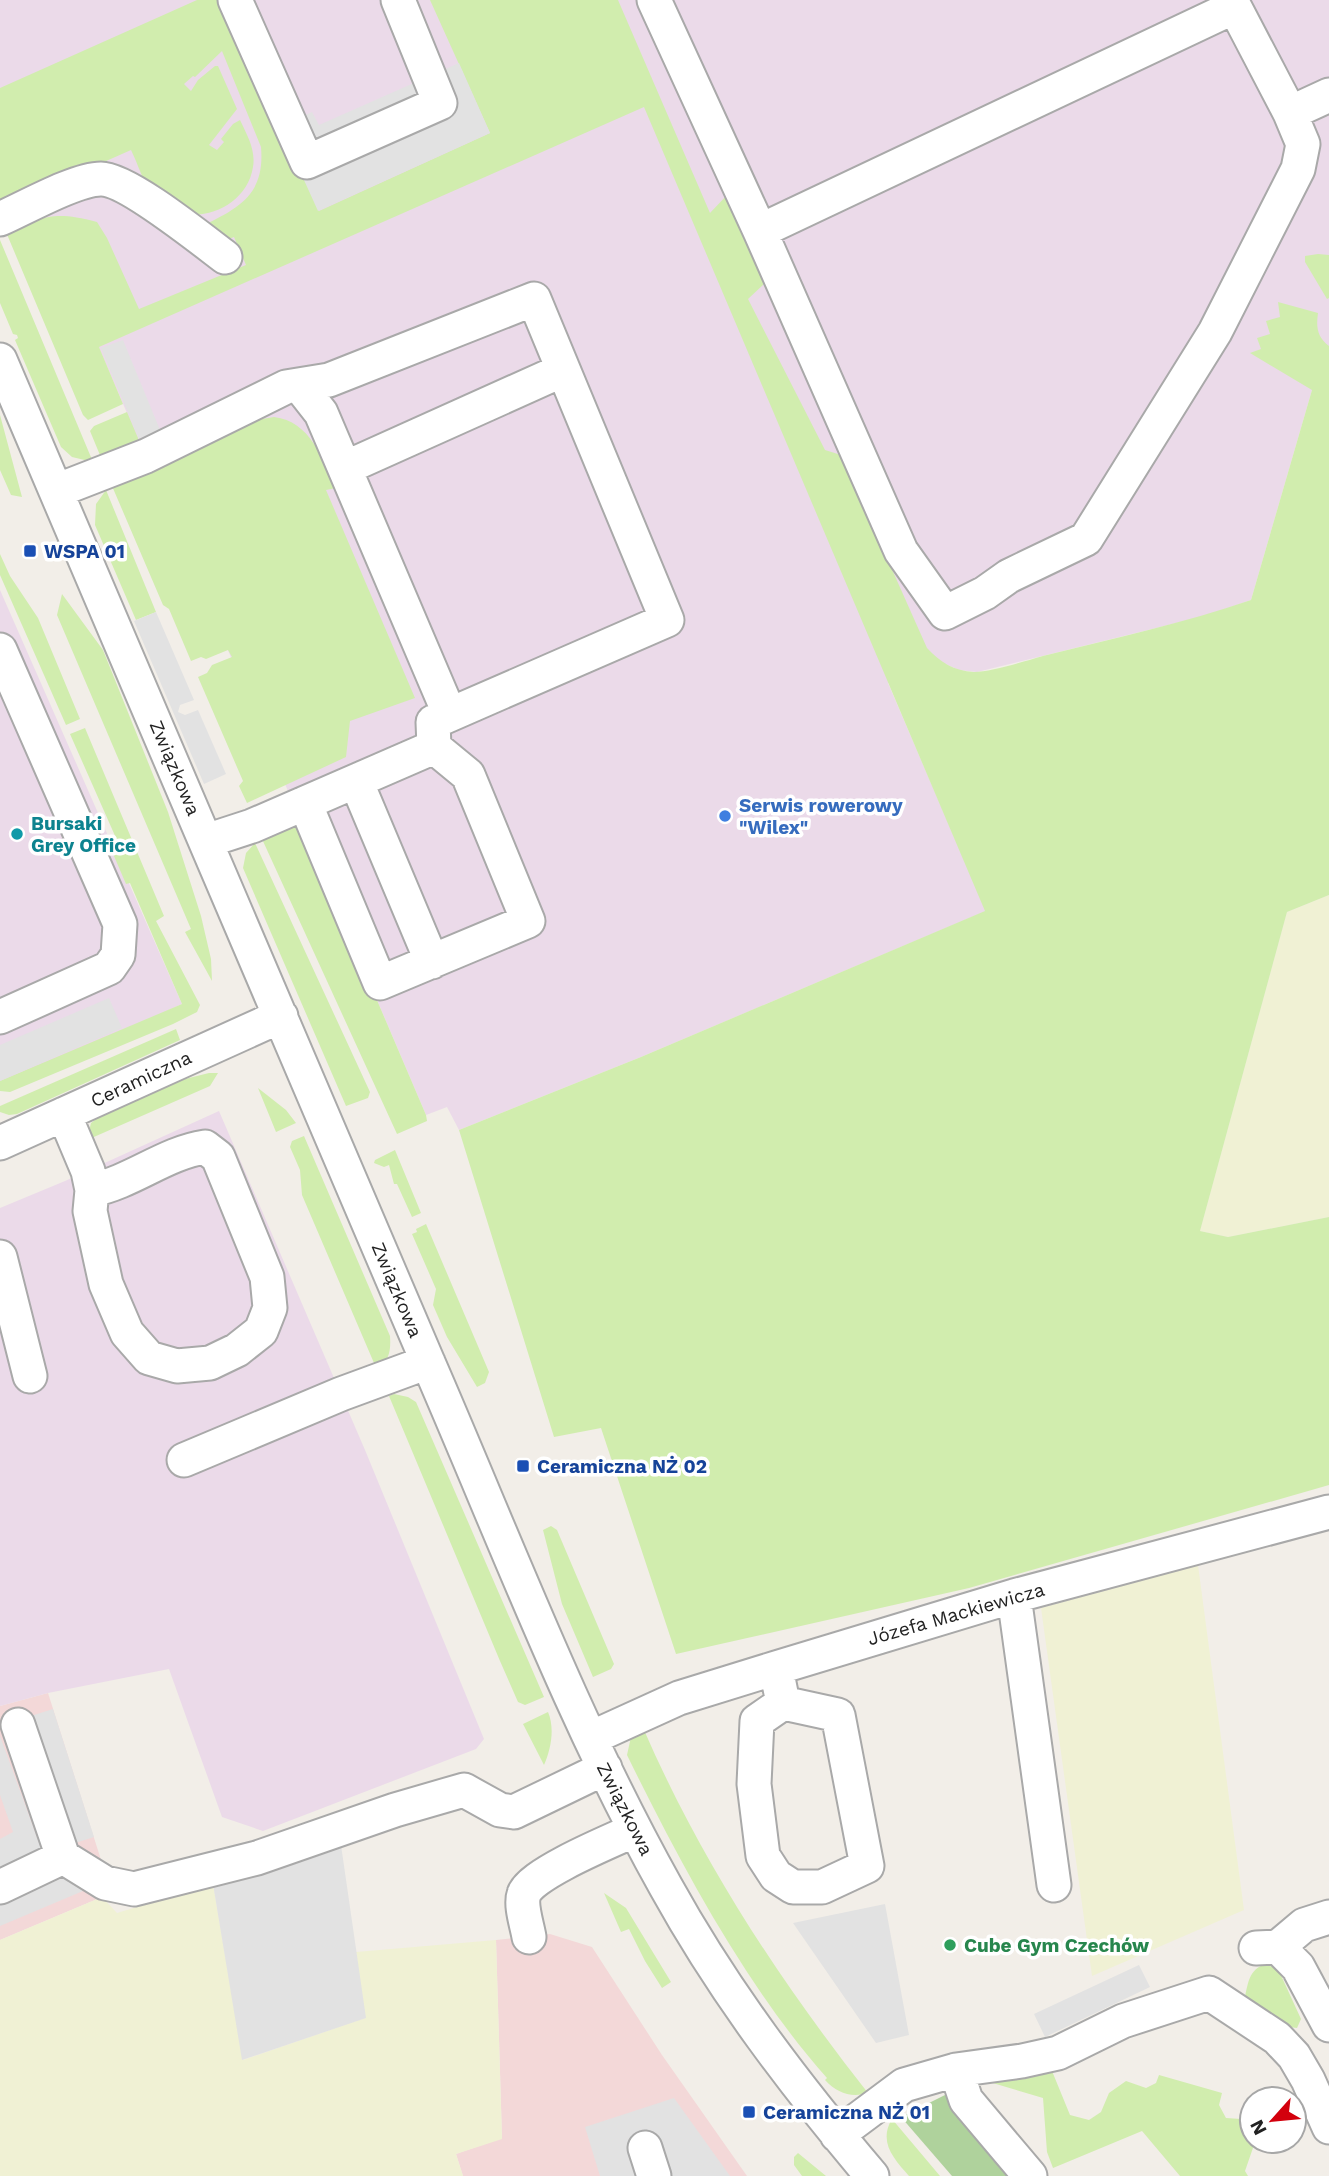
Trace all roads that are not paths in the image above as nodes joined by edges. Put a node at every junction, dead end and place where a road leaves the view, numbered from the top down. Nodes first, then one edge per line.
1 (235, 0) edge
2 (398, 0) edge
3 (654, 0) edge
4 (1232, 4) edge
5 (1329, 95) edge
6 (1290, 113) junction
7 (0, 219) edge
8 (760, 231) junction
9 (225, 257) dead end
10 (0, 360) edge
11 (563, 370) junction
12 (299, 385) junction
13 (345, 467) junction
14 (56, 491) junction
15 (0, 650) edge
16 (449, 713) junction
17 (434, 747) junction
18 (356, 781) junction
19 (305, 803) junction
20 (206, 841) junction
21 (432, 962) junction
22 (281, 1016) junction
23 (0, 1017) edge
24 (64, 1114) junction
25 (0, 1143) edge
26 (92, 1190) junction
27 (0, 1257) edge
28 (428, 1362) junction
29 (30, 1376) dead end
30 (184, 1460) dead end
31 (1329, 1512) edge
32 (1014, 1596) junction
33 (776, 1668) junction
34 (783, 1703) junction
35 (18, 1725) dead end
36 (591, 1738) junction
37 (605, 1769) junction
38 (635, 1830) junction
39 (63, 1857) junction
40 (1054, 1885) dead end
41 (0, 1887) edge
42 (1329, 1917) edge
43 (529, 1937) dead end
44 (1329, 2025) edge
45 (956, 2070) junction
46 (1329, 2127) edge
47 (837, 2135) junction
48 (872, 2176) edge
49 (1030, 2176) edge

1 - 2 street
3 - 8 street
4 - 6 street
4 - 8 street
5 - 6 street
6 - 8 street
7 - 9 street
10 - 14 street, Związkowa
11 - 12 street
11 - 13 street
11 - 16 street
12 - 13 street
12 - 14 street
13 - 16 street
14 - 20 street, Związkowa
15 - 23 street
16 - 17 street
17 - 18 street
17 - 21 street
18 - 19 street
18 - 21 street
19 - 20 street
19 - 21 street
20 - 22 street, Związkowa
22 - 24 street, Ceramiczna
22 - 28 street, Związkowa
24 - 25 street, Ceramiczna
24 - 26 street
26 - 26 street
27 - 29 street
28 - 30 street
28 - 36 street, Związkowa
31 - 32 street, Józefa Mackiewicza
32 - 33 street, Józefa Mackiewicza
32 - 40 street
33 - 34 street
33 - 36 street, Józefa Mackiewicza
34 - 34 street
35 - 39 street
36 - 37 street, Związkowa
37 - 38 street, Związkowa
37 - 39 street
38 - 43 street
38 - 47 street, Związkowa
39 - 41 street
42 - 44 street
45 - 46 street
45 - 47 street
45 - 49 street
47 - 48 street, Związkowa

